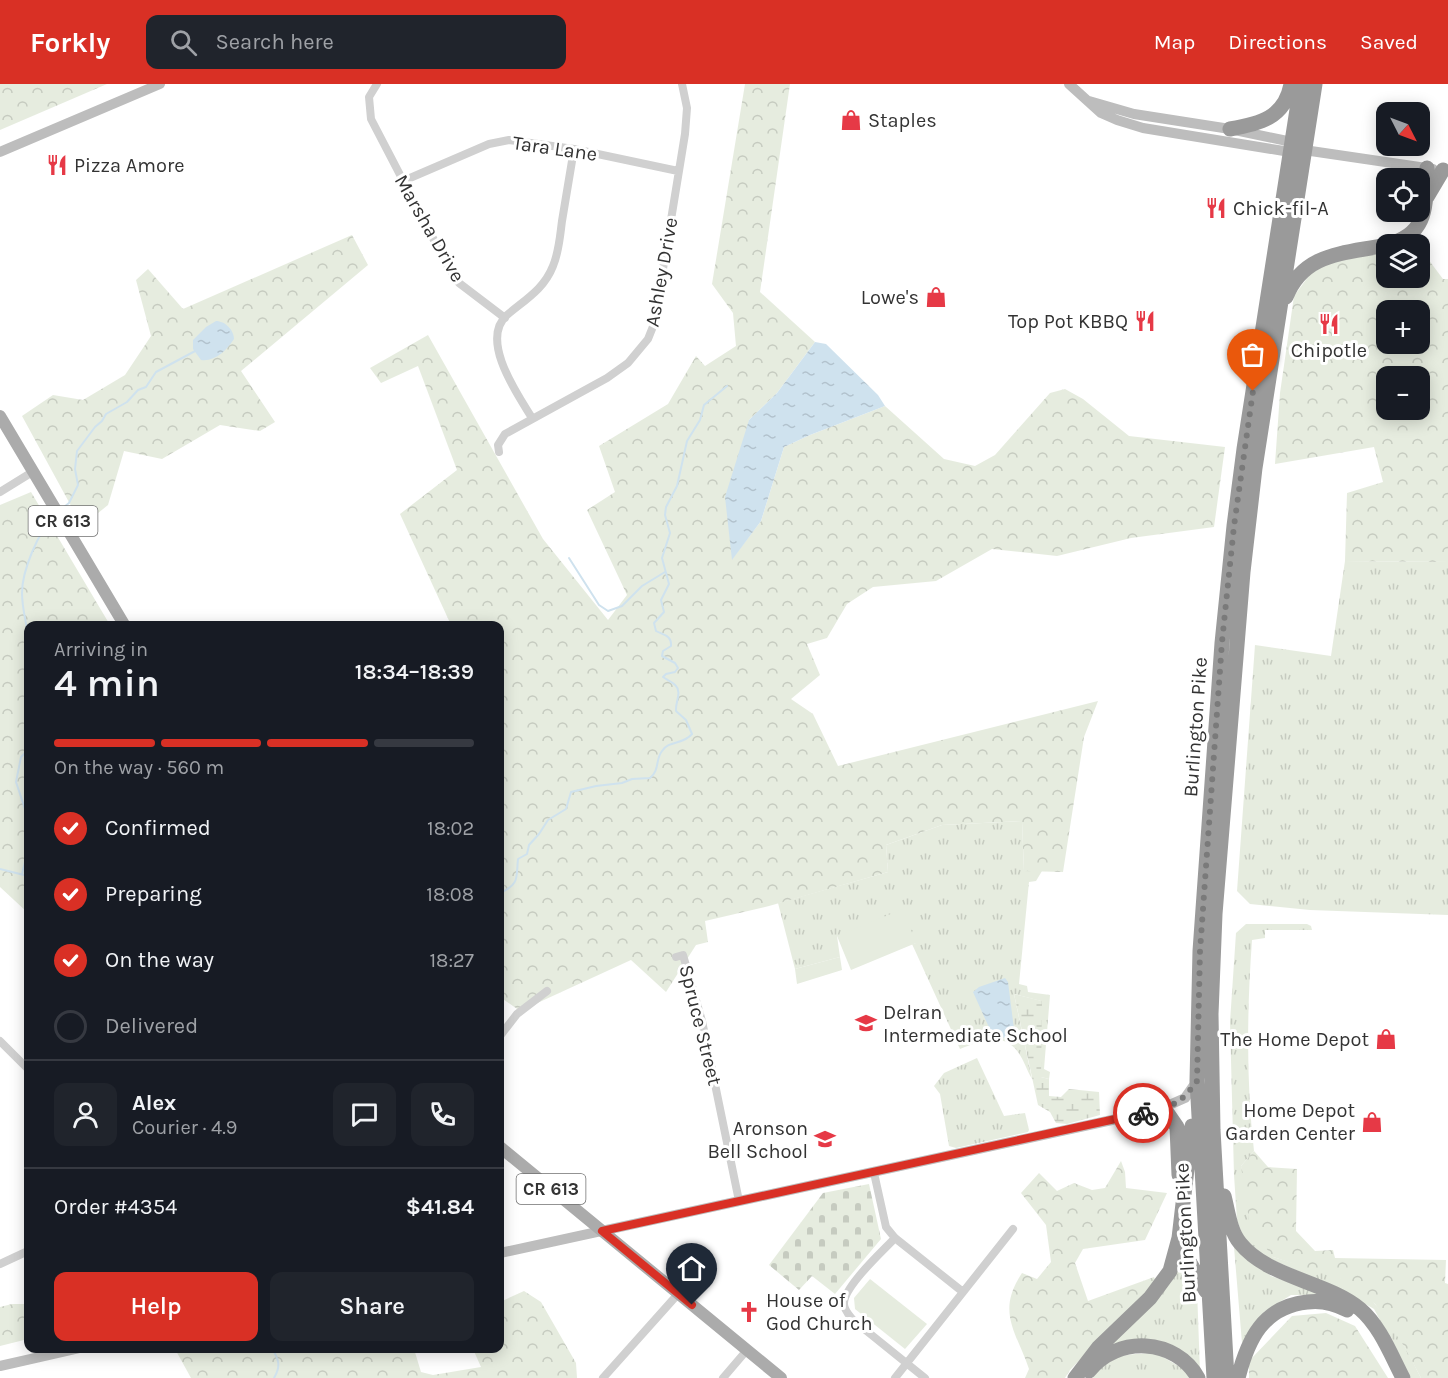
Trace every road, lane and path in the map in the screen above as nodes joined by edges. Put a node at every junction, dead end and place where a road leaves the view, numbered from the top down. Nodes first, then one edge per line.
1 (160, 84) edge
2 (682, 84) edge
3 (1069, 84) edge
4 (1291, 84) edge
5 (1301, 84) edge
6 (1315, 84) edge
7 (373, 85) edge
8 (1089, 101) junction
9 (1230, 129) junction
10 (1296, 148) junction
11 (574, 149) junction
12 (0, 152) edge
13 (1427, 168) edge
14 (1430, 168) edge
15 (678, 171) junction
16 (1445, 171) edge
17 (403, 181) junction
18 (1430, 193) edge
19 (1376, 247) edge
20 (1279, 314) junction
21 (505, 318) junction
22 (0, 416) edge
23 (532, 418) junction
24 (499, 452) dead end
25 (34, 471) junction
26 (0, 492) edge
27 (122, 621) edge
28 (680, 956) dead end
29 (547, 991) dead end
30 (504, 1030) edge
31 (0, 1041) edge
32 (24, 1065) edge
33 (1197, 1081) junction
34 (1158, 1110) junction
35 (1213, 1130) junction
36 (504, 1150) edge
37 (874, 1173) junction
38 (739, 1201) junction
39 (1181, 1218) junction
40 (1013, 1229) dead end
41 (602, 1231) junction
42 (895, 1238) junction
43 (1179, 1238) junction
44 (504, 1252) edge
45 (24, 1253) edge
46 (0, 1264) edge
47 (963, 1292) junction
48 (678, 1294) junction
49 (1209, 1298) junction
50 (747, 1350) junction
51 (57, 1353) edge
52 (907, 1363) junction
53 (0, 1366) edge
54 (603, 1378) edge
55 (723, 1378) edge
56 (781, 1378) edge
57 (895, 1378) edge
58 (925, 1378) edge
59 (1075, 1378) edge
60 (1084, 1378) edge
61 (1198, 1378) edge
62 (1214, 1378) edge
63 (1227, 1378) edge
64 (1238, 1378) edge
65 (1395, 1378) edge
66 (1403, 1378) edge

1 - 12 street
2 - 15 street, Ashley Drive
3 - 8 street
4 - 9 highway
5 - 10 highway, Burlington Pike
6 - 10 highway, Burlington Pike
7 - 17 street, Marsha Drive
8 - 9 street
8 - 10 street
9 - 10 street
10 - 13 street
10 - 20 highway, Burlington Pike
10 - 33 highway, Burlington Pike
11 - 15 street, Tara Lane
11 - 17 street, Tara Lane
11 - 21 street
14 - 16 street
15 - 23 street, Ashley Drive
16 - 18 highway
17 - 21 street, Marsha Drive
19 - 20 highway
20 - 35 highway, Burlington Pike
21 - 23 street
22 - 25 main road, CR 613
23 - 24 street, Ashley Drive
25 - 26 street
25 - 27 main road, CR 613
28 - 38 street, Spruce Street
29 - 30 street
31 - 32 street
33 - 34 street
33 - 39 highway
33 - 49 highway, Burlington Pike
34 - 37 street
34 - 39 highway
35 - 63 highway, Burlington Pike
35 - 66 highway
36 - 41 main road, CR 613
37 - 38 street
37 - 42 street
38 - 41 street
39 - 43 highway
40 - 47 street
41 - 44 street
41 - 48 main road, CR 613
42 - 47 street
42 - 52 street
43 - 49 highway
43 - 59 highway
45 - 46 street
47 - 52 street
48 - 50 main road, CR 613
48 - 54 street
49 - 62 highway, Burlington Pike
50 - 55 street
50 - 56 main road, CR 613
51 - 53 street
52 - 57 street
52 - 58 street
60 - 61 highway
64 - 65 highway

